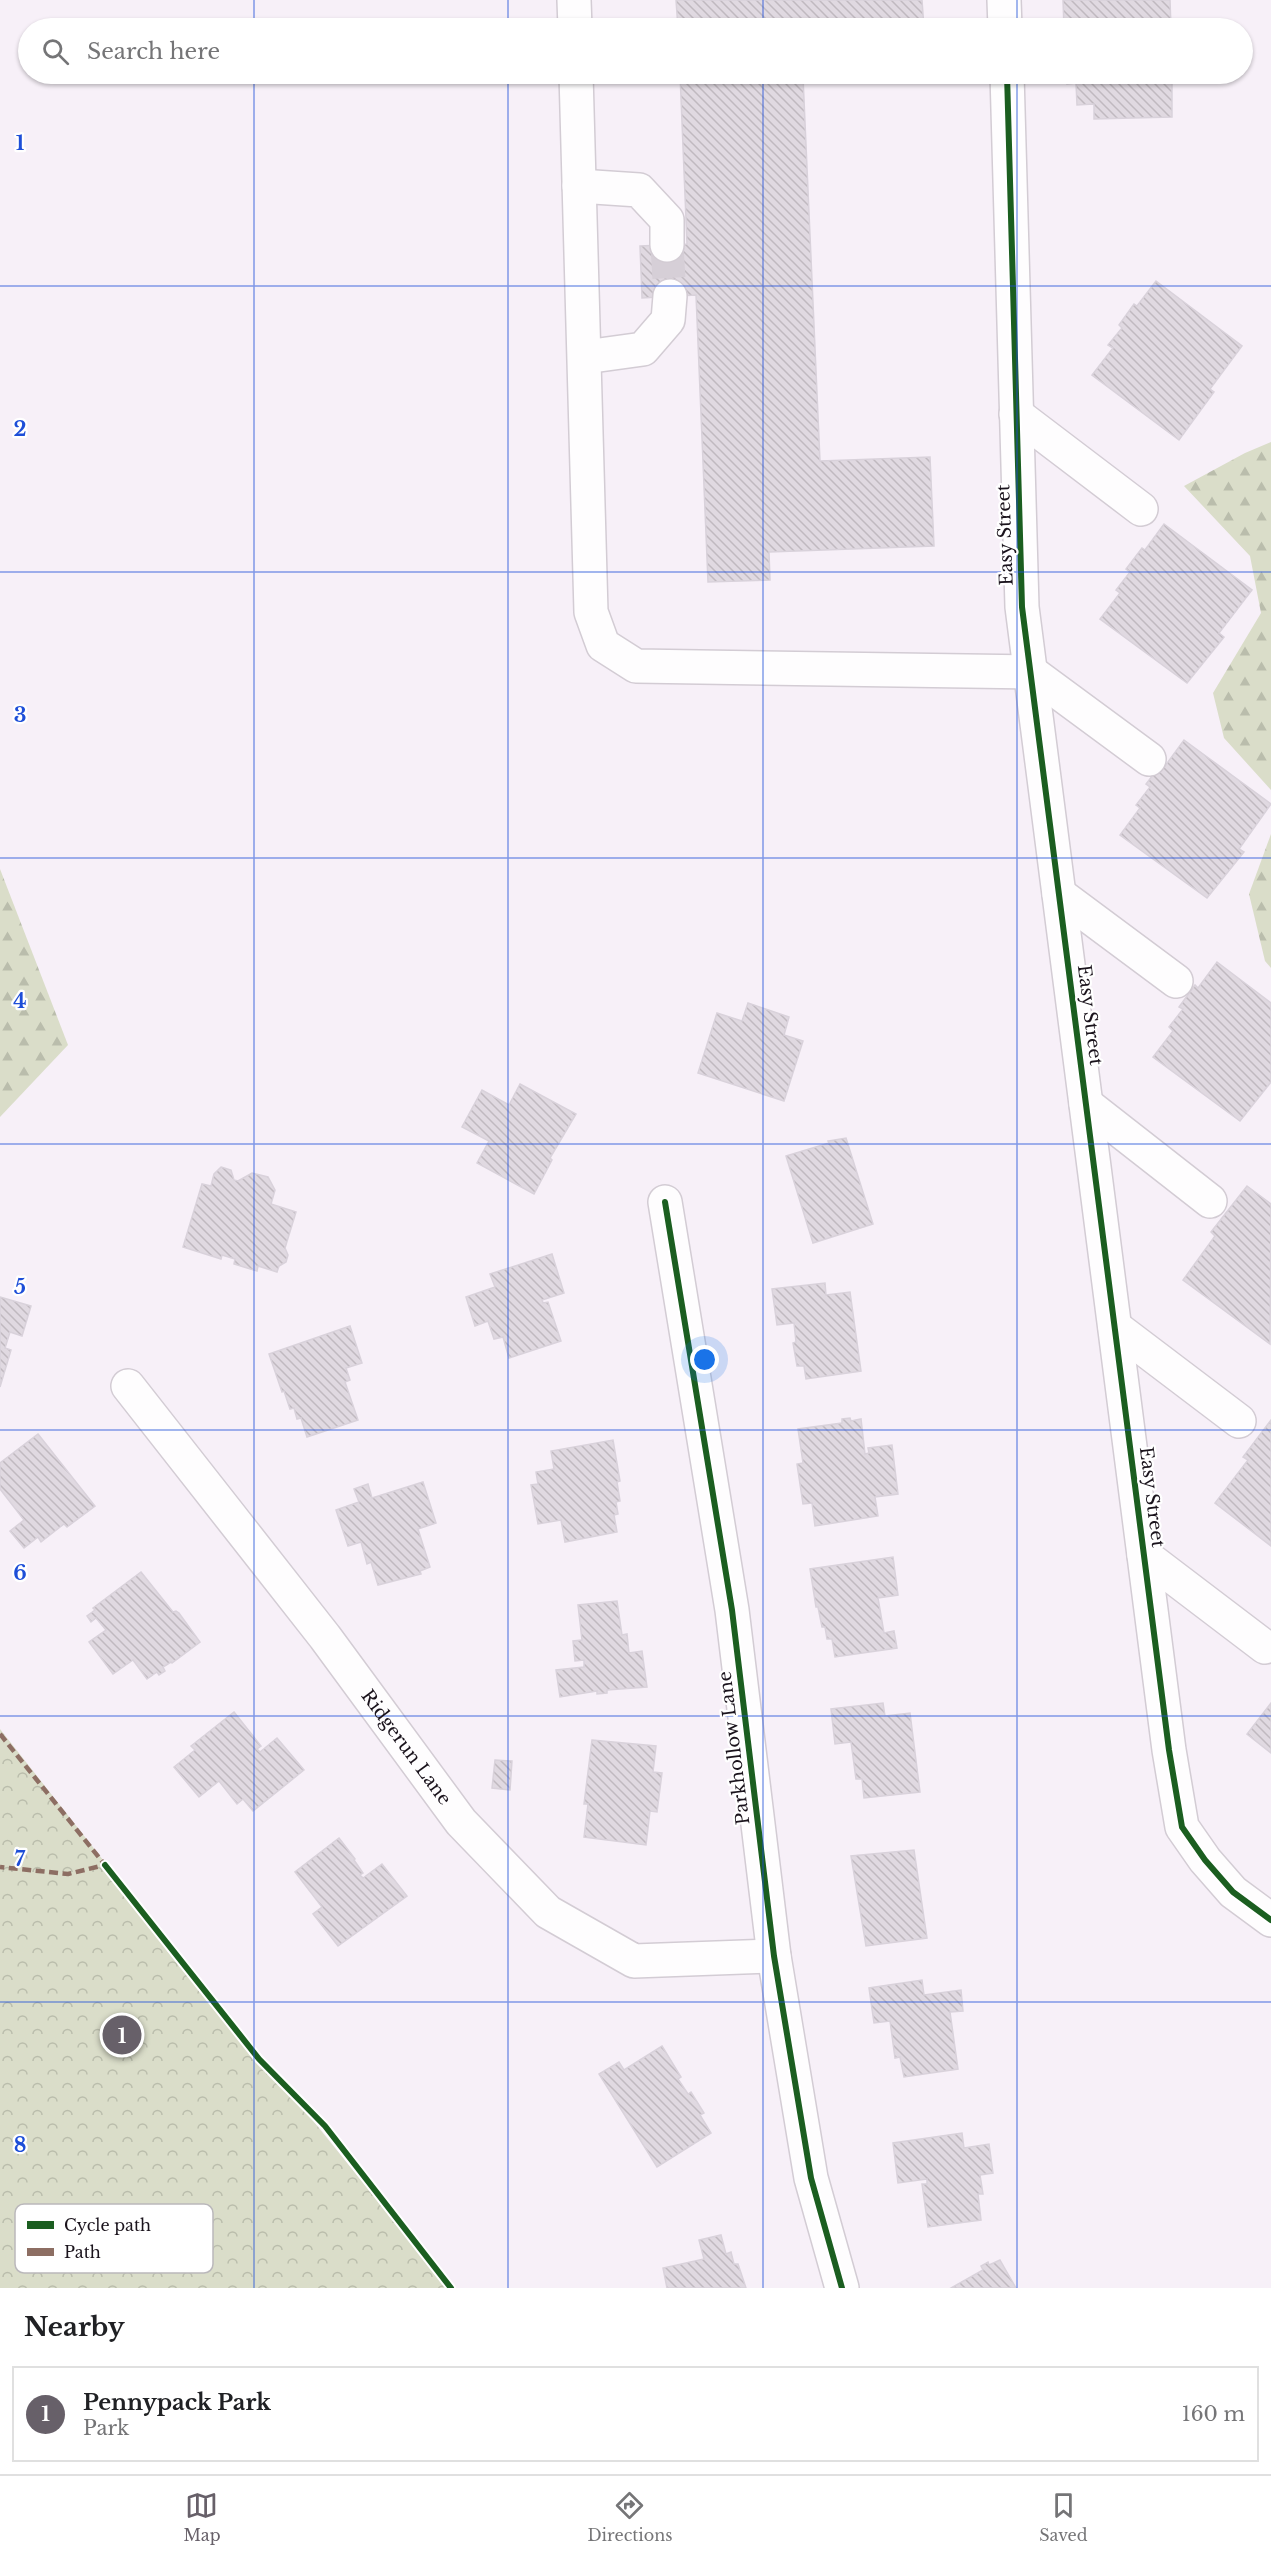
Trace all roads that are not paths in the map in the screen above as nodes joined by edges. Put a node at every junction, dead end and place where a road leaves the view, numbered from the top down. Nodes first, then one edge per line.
1 (574, 0) edge
2 (1004, 0) edge
3 (575, 18) edge
4 (1005, 18) edge
5 (576, 84) edge
6 (1006, 84) edge
7 (579, 186) junction
8 (667, 245) tunnel mouth
9 (670, 296) tunnel mouth
10 (585, 357) junction
11 (1017, 414) junction
12 (1141, 509) dead end
13 (1031, 672) junction
14 (1149, 759) dead end
15 (1059, 894) junction
16 (1176, 981) dead end
17 (1086, 1104) junction
18 (1210, 1201) dead end
19 (665, 1202) dead end
20 (1115, 1327) junction
21 (128, 1386) dead end
22 (1239, 1420) dead end
23 (1144, 1555) junction
24 (1265, 1647) dead end
25 (1271, 1920) edge
26 (774, 1956) junction
27 (842, 2288) edge

1 - 3 street
2 - 4 street
5 - 7 street
6 - 11 street, Easy Street
7 - 8 street
7 - 10 street
9 - 10 street
10 - 13 street
11 - 12 street
11 - 13 street, Easy Street
13 - 14 street
13 - 15 street, Easy Street
15 - 16 street
15 - 17 street, Easy Street
17 - 18 street
17 - 20 street, Easy Street
19 - 26 street, Parkhollow Lane
20 - 22 street
20 - 23 street, Easy Street
21 - 26 street, Ridgerun Lane
23 - 24 street
23 - 25 street, Easy Street
26 - 27 street, Parkhollow Lane

